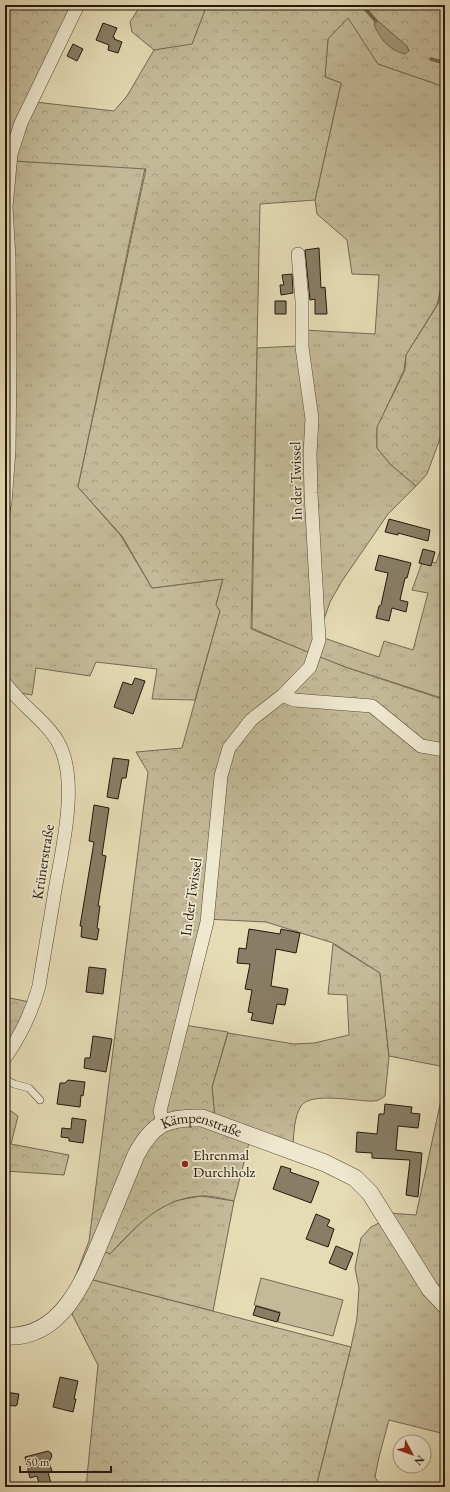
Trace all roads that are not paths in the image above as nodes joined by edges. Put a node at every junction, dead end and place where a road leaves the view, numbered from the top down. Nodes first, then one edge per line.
1 (78, 5) edge
2 (298, 254) dead end
3 (5, 503) edge
4 (5, 683) edge
5 (283, 695) junction
6 (445, 750) edge
7 (5, 1058) edge
8 (5, 1079) edge
9 (40, 1100) dead end
10 (164, 1122) junction
11 (445, 1305) edge
12 (5, 1336) edge

1 - 3 street
2 - 5 street, In der Twissel
4 - 7 street, Krünerstraße
5 - 6 street
5 - 10 street, In der Twissel
8 - 9 lane
10 - 11 street, Kämpenstraße
10 - 12 street, Kämpenstraße

